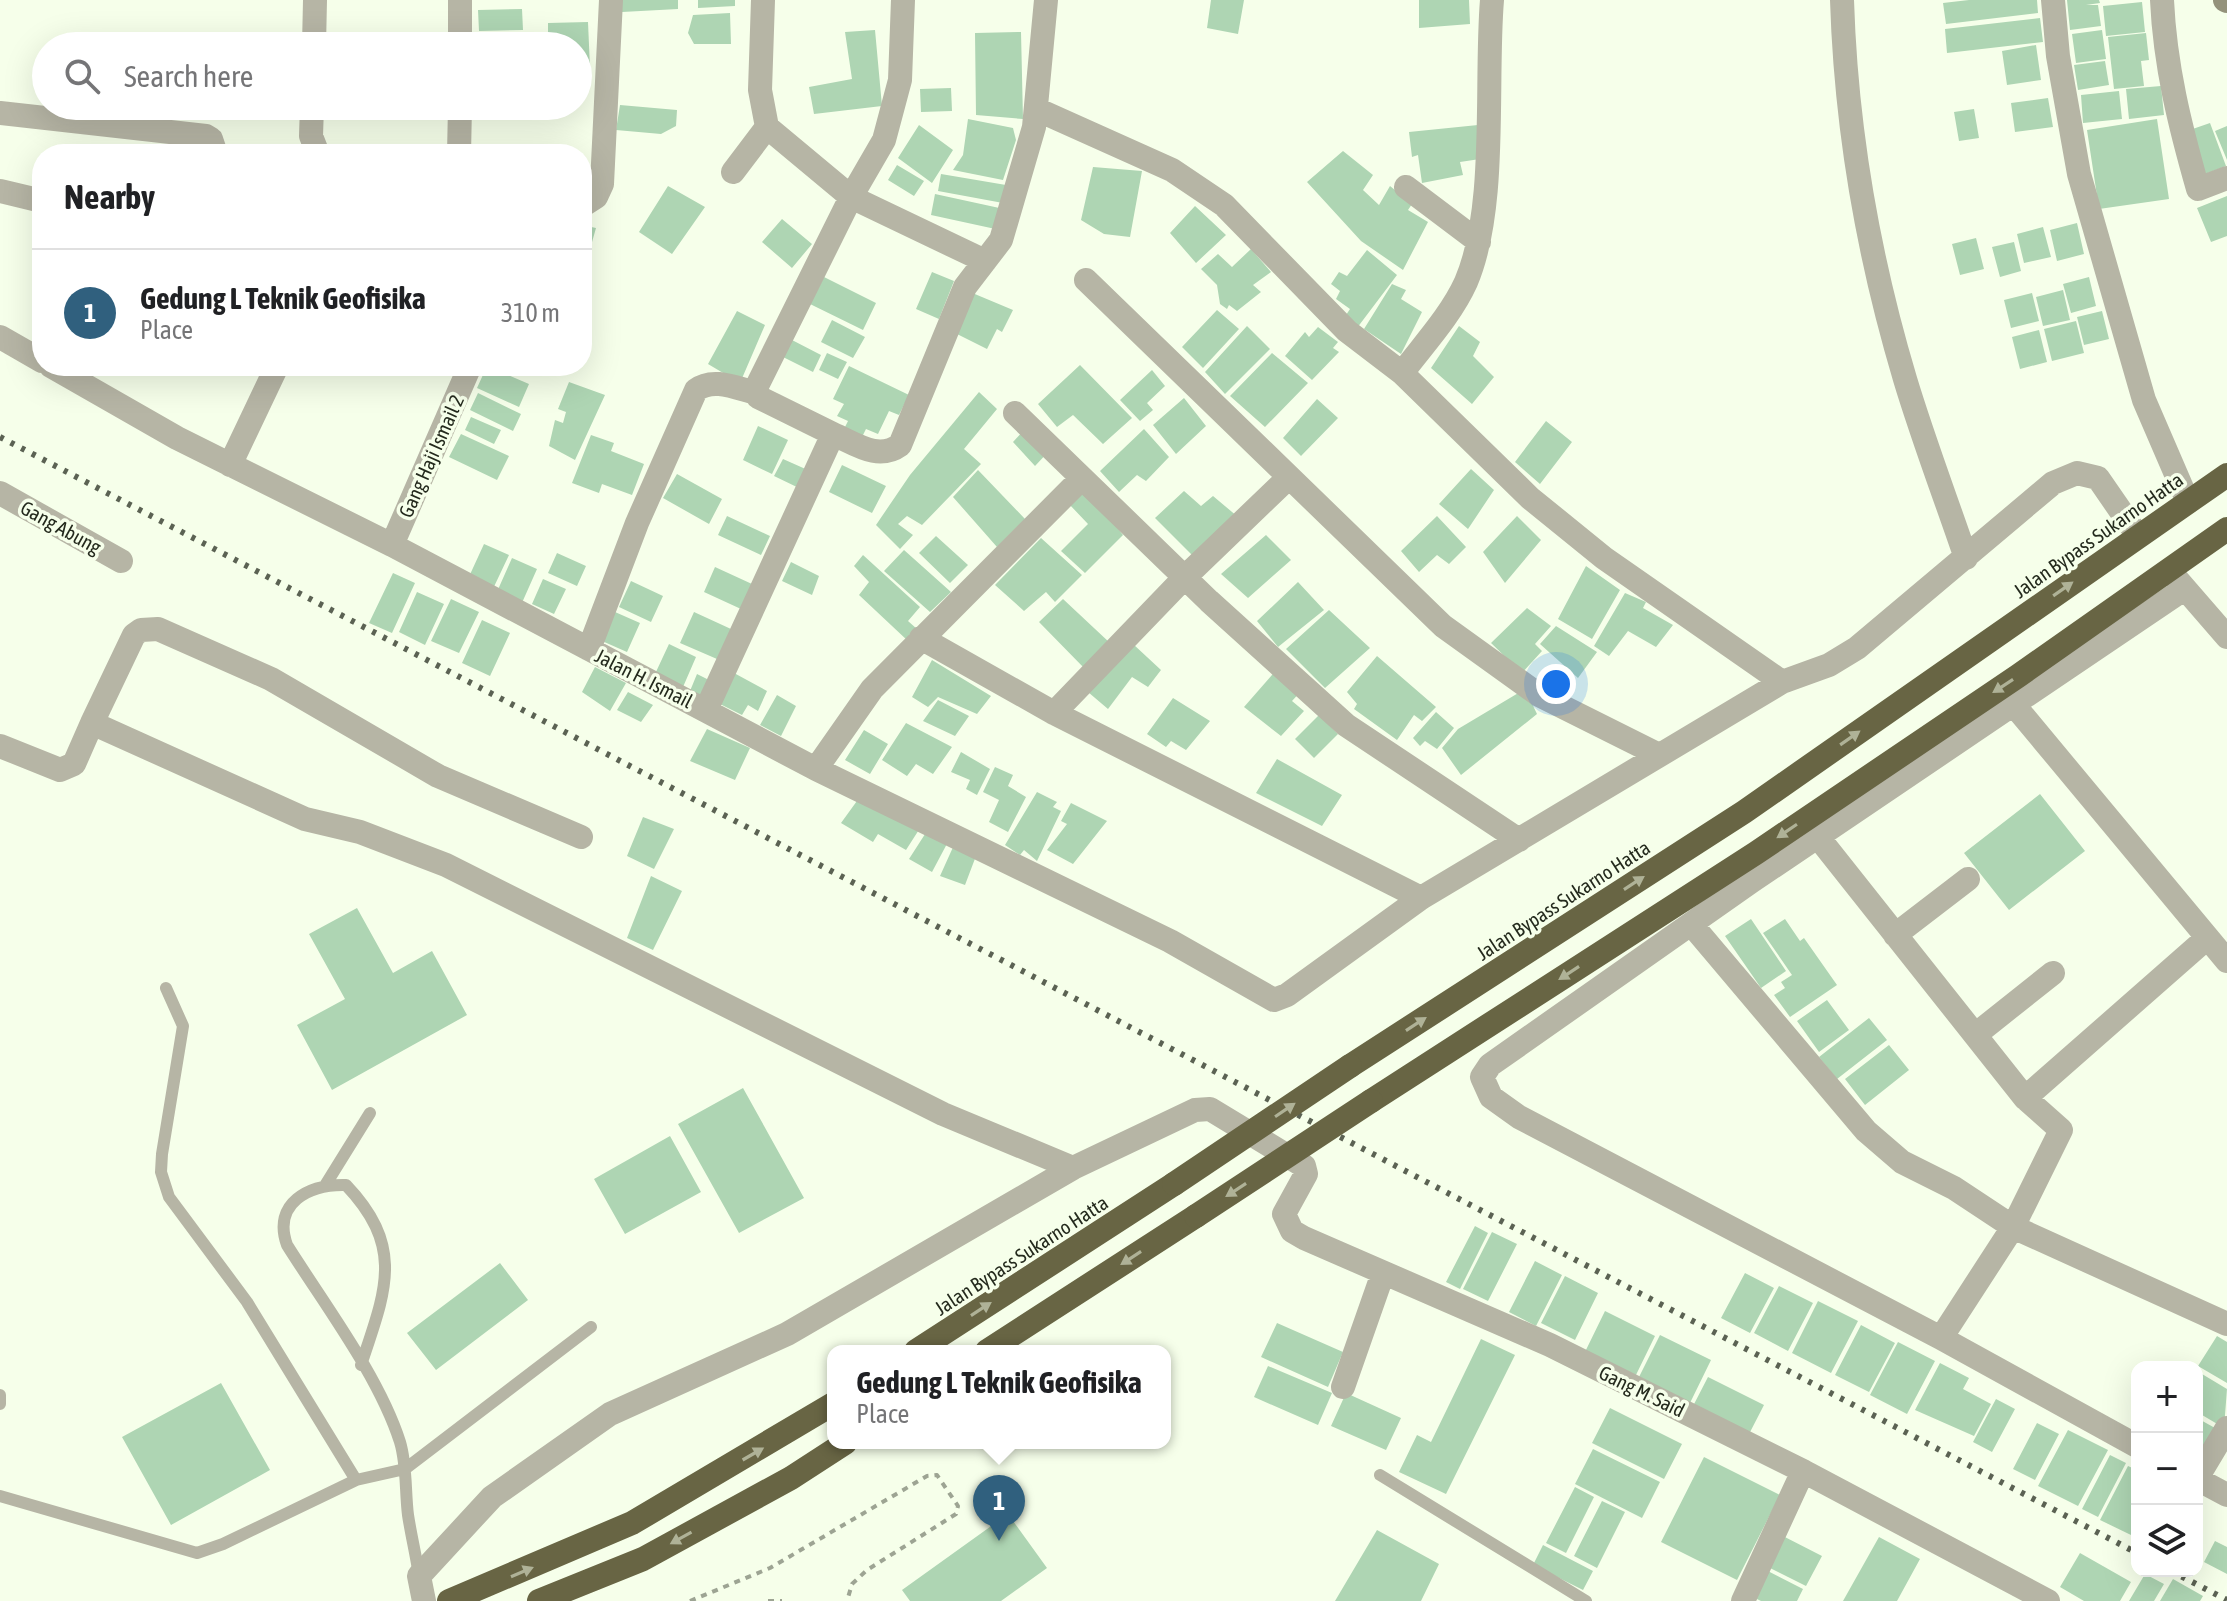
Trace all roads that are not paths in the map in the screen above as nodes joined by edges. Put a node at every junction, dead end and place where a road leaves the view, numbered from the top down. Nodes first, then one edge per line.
1 (315, 0) edge
2 (460, 0) edge
3 (611, 0) edge
4 (763, 0) edge
5 (903, 0) edge
6 (1046, 0) edge
7 (1492, 0) edge
8 (1842, 0) edge
9 (2053, 0) edge
10 (2162, 0) edge
11 (314, 32) edge
12 (460, 32) edge
13 (1036, 109) junction
14 (0, 113) edge
15 (32, 117) edge
16 (63, 120) edge
17 (312, 120) edge
18 (460, 120) edge
19 (767, 127) junction
20 (213, 144) edge
21 (314, 144) edge
22 (459, 144) edge
23 (733, 172) dead end
24 (2227, 178) edge
25 (1406, 187) dead end
26 (0, 191) edge
27 (855, 191) junction
28 (32, 199) edge
29 (592, 200) edge
30 (1479, 242) junction
31 (985, 261) junction
32 (1086, 280) dead end
33 (0, 337) edge
34 (32, 355) edge
35 (1402, 373) junction
36 (69, 376) edge
37 (272, 376) edge
38 (466, 376) edge
39 (756, 393) junction
40 (1015, 413) dead end
41 (833, 434) junction
42 (230, 465) junction
43 (2227, 475) edge
44 (1082, 478) junction
45 (1288, 478) junction
46 (0, 493) edge
47 (2188, 502) junction
48 (2227, 529) edge
49 (2138, 536) junction
50 (392, 545) junction
51 (1966, 558) junction
52 (121, 561) dead end
53 (2168, 569) junction
54 (1185, 577) junction
55 (2184, 589) junction
56 (2227, 637) edge
57 (921, 638) junction
58 (589, 649) junction
59 (1782, 682) junction
60 (2014, 705) junction
61 (706, 710) junction
62 (1054, 713) junction
63 (92, 723) junction
64 (0, 746) edge
65 (1659, 755) junction
66 (816, 769) junction
67 (581, 837) dead end
68 (1818, 837) junction
69 (1519, 840) junction
70 (1968, 879) dead end
71 (1421, 898) junction
72 (1692, 925) junction
73 (1895, 935) junction
74 (2207, 938) junction
75 (2227, 961) edge
76 (2053, 973) dead end
77 (166, 988) dead end
78 (1975, 1035) junction
79 (2025, 1098) junction
80 (370, 1113) dead end
81 (1073, 1168) junction
82 (326, 1184) junction
83 (2013, 1227) junction
84 (1383, 1273) junction
85 (2227, 1324) edge
86 (591, 1327) dead end
87 (1941, 1338) junction
88 (925, 1345) edge
89 (996, 1345) edge
90 (361, 1365) junction
91 (1343, 1387) dead end
92 (0, 1395) edge
93 (0, 1404) edge
94 (827, 1408) edge
95 (2227, 1428) edge
96 (2131, 1443) edge
97 (836, 1449) edge
98 (405, 1469) junction
99 (2203, 1469) edge
100 (1803, 1471) junction
101 (1380, 1475) dead end
102 (356, 1480) junction
103 (2203, 1482) edge
104 (2227, 1495) edge
105 (0, 1496) edge
106 (419, 1576) junction
107 (424, 1601) edge
108 (449, 1601) edge
109 (539, 1601) edge
110 (1586, 1601) edge
111 (1743, 1601) edge
112 (2048, 1601) edge

1 - 11 street
2 - 12 street
3 - 29 street
4 - 19 street
5 - 27 street
6 - 13 street
7 - 30 street
8 - 51 street
9 - 47 street
10 - 24 street
13 - 31 street
13 - 35 street
14 - 15 street
16 - 20 street
17 - 21 street
18 - 22 street
19 - 23 street
19 - 27 street
25 - 30 street
26 - 28 street
27 - 31 street
27 - 39 street
30 - 35 street
31 - 41 street
32 - 45 street
33 - 34 street
35 - 59 street
36 - 42 street, Jalan H. Ismail
37 - 42 street
38 - 50 street, Gang Haji Ismail 2
39 - 41 street
39 - 58 street
40 - 44 street
41 - 61 street
42 - 50 street, Jalan H. Ismail
43 - 47 highway, Jalan Bypass Sukarno Hatta
44 - 54 street
44 - 57 street
45 - 54 street
45 - 65 street
46 - 52 street, Gang Abung
47 - 49 highway, Jalan Bypass Sukarno Hatta
48 - 53 highway
49 - 51 street, Jalan H. Ismail
88 -> 49 highway, Jalan Bypass Sukarno Hatta, bridge
50 - 58 street, Jalan H. Ismail
51 - 59 street, Jalan H. Ismail
53 - 55 street
53 -> 89 highway, bridge
54 - 62 street
54 - 69 street
55 - 56 street
55 - 60 street
57 - 62 street
57 - 66 street
58 - 61 street, Jalan H. Ismail
59 - 65 street, Jalan H. Ismail
60 - 68 street
60 - 74 street
61 - 66 street, Jalan H. Ismail
62 - 71 street
63 - 64 street
63 - 67 street
63 - 81 street
65 - 69 street, Jalan H. Ismail
66 - 71 street, Jalan H. Ismail
68 - 72 street
68 - 73 street
69 - 71 street, Jalan H. Ismail
70 - 73 street
72 - 83 street
72 - 87 street
73 - 78 street
74 - 75 street
74 - 79 street
76 - 78 street
77 - 102 lane
78 - 79 street
79 - 83 street
80 - 82 lane
81 - 84 street, Gang M. Said
81 - 106 street
82 - 90 lane
82 - 90 lane
83 - 85 street
83 - 87 street
84 - 91 street
84 - 100 street, Gang M. Said
86 - 98 lane
87 - 96 street
90 - 98 lane
92 - 93 lane
108 -> 94 highway
95 - 99 street
97 -> 109 highway
98 - 102 lane
98 - 106 lane
100 - 111 street
100 - 112 street, Gang M. Said
101 - 110 lane
102 - 105 lane
103 - 104 street
106 - 107 street

